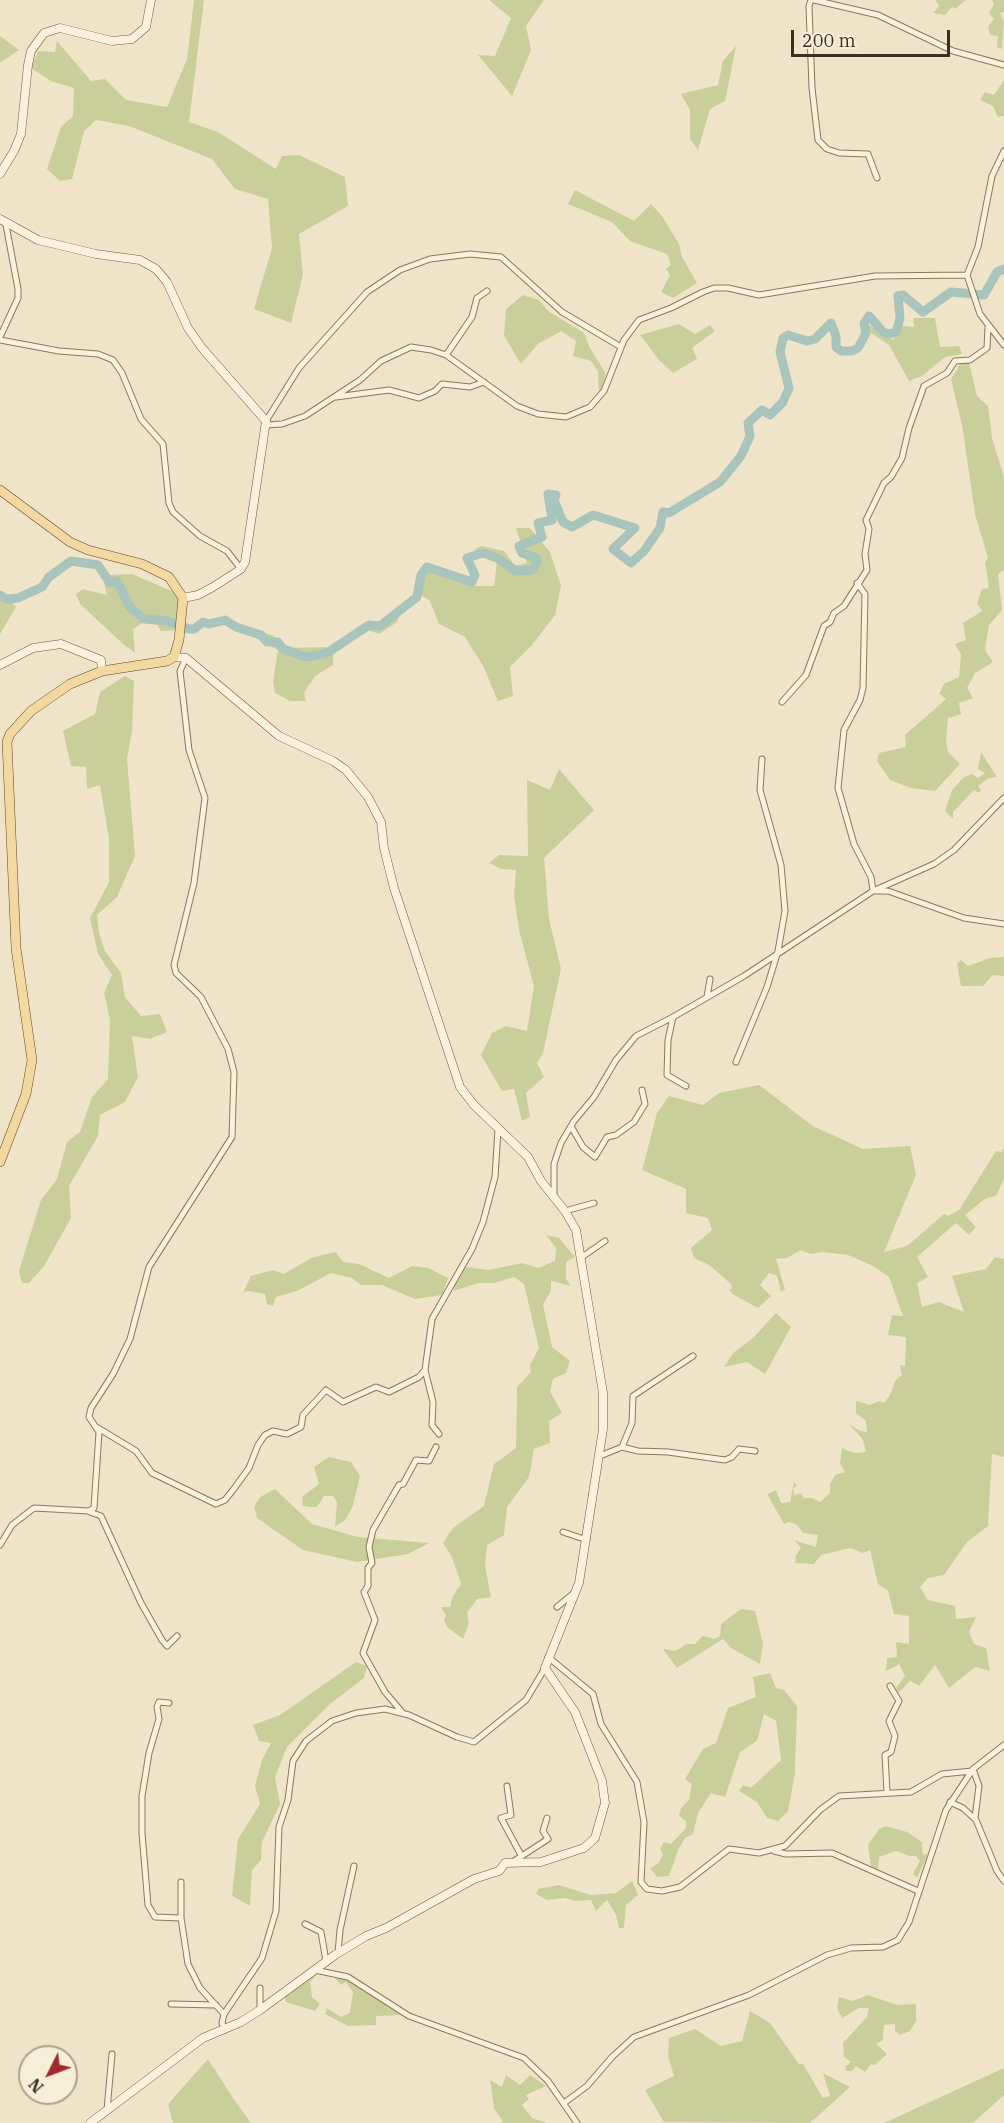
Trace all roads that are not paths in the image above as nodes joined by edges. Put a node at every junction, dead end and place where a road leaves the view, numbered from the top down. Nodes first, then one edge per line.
1 (151, 0) edge
2 (813, 0) edge
3 (1004, 65) edge
4 (1004, 150) edge
5 (0, 174) edge
6 (877, 178) dead end
7 (3, 222) edge
8 (967, 275) junction
9 (486, 291) dead end
10 (988, 327) junction
11 (0, 338) edge
12 (1004, 345) edge
13 (621, 347) junction
14 (446, 356) junction
15 (484, 382) junction
16 (336, 397) junction
17 (266, 423) junction
18 (0, 490) edge
19 (241, 569) junction
20 (857, 582) junction
21 (183, 598) junction
22 (174, 657) junction
23 (186, 658) junction
24 (0, 665) edge
25 (102, 671) junction
26 (782, 702) dead end
27 (762, 759) dead end
28 (1004, 798) edge
29 (873, 891) junction
30 (1004, 924) edge
31 (778, 951) junction
32 (710, 979) dead end
33 (707, 997) junction
34 (674, 1017) junction
35 (736, 1062) dead end
36 (686, 1086) dead end
37 (642, 1089) dead end
38 (572, 1128) junction
39 (498, 1129) junction
40 (0, 1162) edge
41 (554, 1196) junction
42 (594, 1203) dead end
43 (565, 1211) junction
44 (605, 1241) dead end
45 (582, 1257) junction
46 (693, 1356) dead end
47 (425, 1370) junction
48 (98, 1428) junction
49 (439, 1434) dead end
50 (436, 1447) dead end
51 (622, 1447) junction
52 (755, 1450) dead end
53 (600, 1456) junction
54 (89, 1511) junction
55 (563, 1532) dead end
56 (587, 1540) junction
57 (0, 1545) edge
58 (576, 1591) junction
59 (556, 1607) dead end
60 (177, 1636) dead end
61 (549, 1657) junction
62 (545, 1668) junction
63 (890, 1686) dead end
64 (169, 1703) dead end
65 (403, 1713) junction
66 (1004, 1745) edge
67 (972, 1770) junction
68 (507, 1786) dead end
69 (887, 1792) junction
70 (950, 1802) junction
71 (547, 1818) dead end
72 (976, 1820) junction
73 (774, 1851) junction
74 (521, 1855) junction
75 (511, 1863) junction
76 (354, 1866) dead end
77 (1004, 1881) edge
78 (182, 1882) dead end
79 (918, 1891) junction
80 (181, 1918) junction
81 (304, 1924) dead end
82 (338, 1953) junction
83 (326, 1961) junction
84 (315, 1970) junction
85 (260, 1988) dead end
86 (171, 2004) dead end
87 (216, 2005) junction
88 (260, 2010) junction
89 (224, 2014) junction
90 (225, 2030) junction
91 (112, 2054) dead end
92 (564, 2103) junction
93 (107, 2110) junction
94 (90, 2123) edge
95 (577, 2123) edge

1 - 5 street
2 - 3 street
2 - 6 street
4 - 8 street
7 - 11 street
7 - 17 street
8 - 10 street
8 - 13 street
9 - 14 street
10 - 12 street
10 - 20 street
11 - 19 street
13 - 15 street
13 - 17 street
14 - 15 street
14 - 16 street
15 - 16 street
16 - 17 street
17 - 19 street
18 - 21 main road
19 - 21 street
20 - 26 street
20 - 29 street
21 - 22 main road
22 - 23 street
22 - 25 main road
23 - 39 street
23 - 48 street
24 - 25 street
25 - 40 main road
27 - 31 street
28 - 29 street
29 - 30 street
29 - 31 street
31 - 33 street
31 - 35 street
32 - 33 street
33 - 34 street
34 - 36 street
34 - 38 street
37 - 38 street
38 - 41 street
39 - 41 street
39 - 47 street
41 - 43 street
42 - 43 street
43 - 45 street
44 - 45 street
45 - 53 street
46 - 51 street
47 - 48 street
47 - 49 street
48 - 54 street
50 - 65 street
51 - 52 street
51 - 53 street
53 - 56 street
54 - 57 street
54 - 60 street
55 - 56 street
56 - 58 street
58 - 59 street
58 - 61 street
61 - 62 street
61 - 73 street
62 - 65 street
62 - 75 street
63 - 69 street
64 - 80 street
65 - 89 street
66 - 67 street
67 - 69 street
67 - 70 street
67 - 72 street
68 - 74 street
69 - 73 street
70 - 72 street
70 - 79 street
71 - 74 street
72 - 77 street
73 - 79 street
74 - 75 street
75 - 82 street
76 - 82 street
78 - 80 street
79 - 92 street
80 - 87 street
81 - 83 street
82 - 83 street
83 - 84 street
84 - 88 street
84 - 92 street
85 - 88 street
86 - 87 street
87 - 89 street
88 - 90 street
89 - 90 street
90 - 93 street
91 - 93 street
92 - 95 street
93 - 94 street

